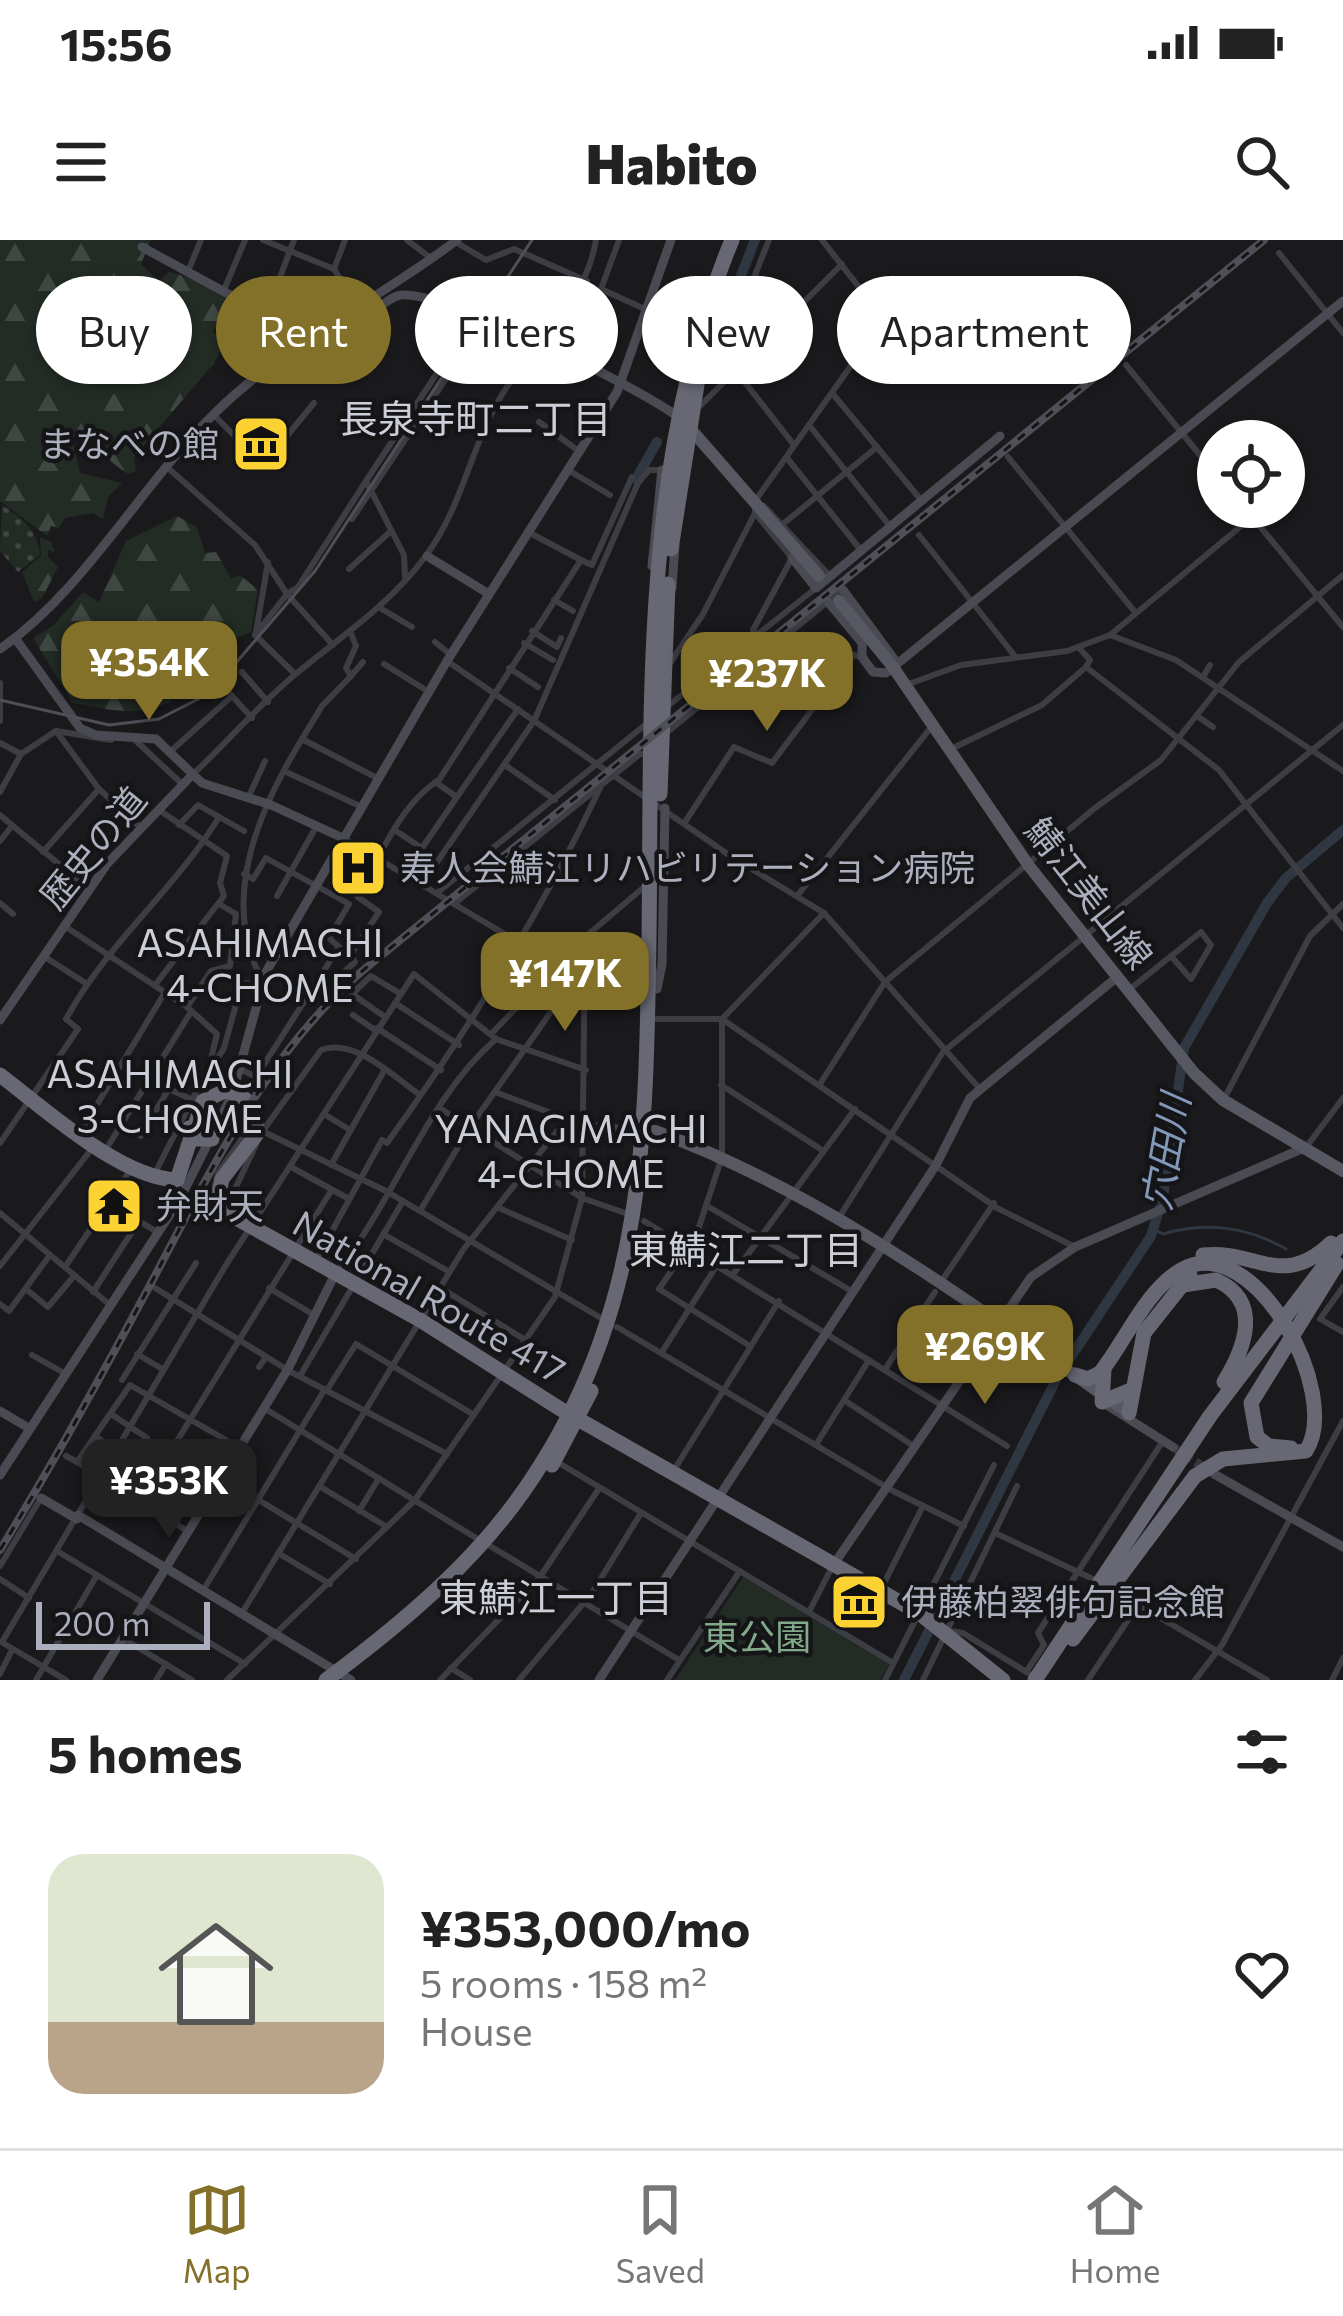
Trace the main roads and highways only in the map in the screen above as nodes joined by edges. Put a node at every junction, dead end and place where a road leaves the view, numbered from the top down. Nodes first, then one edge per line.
1 (732, 240) edge
2 (741, 240) edge
3 (684, 419) junction
4 (821, 580) road end
5 (837, 598) road end
6 (651, 993) junction
7 (0, 1075) edge
8 (190, 1128) junction
9 (652, 1134) junction
10 (212, 1139) road end
11 (1343, 1171) edge
12 (787, 1198) junction
13 (1343, 1231) edge
14 (1343, 1241) edge
15 (880, 1252) junction
16 (1340, 1261) edge
17 (1164, 1293) junction
18 (1305, 1302) junction
19 (1284, 1331) junction
20 (1312, 1334) dead end
21 (1104, 1369) junction
22 (1074, 1378) junction
23 (1133, 1388) junction
24 (1104, 1398) junction
25 (1129, 1413) joint
26 (1338, 1414) edge
27 (574, 1416) junction
28 (1157, 1492) junction
29 (486, 1544) junction
30 (1065, 1645) junction
31 (340, 1678) edge
32 (1037, 1678) edge
33 (1003, 1680) edge

1 - 3 highway
2 - 3 highway
3 - 4 main road
3 - 6 highway
5 - 11 main road, 鯖江美山線
6 - 9 highway
6 - 9 highway
7 - 8 highway
8 - 10 highway
8 - 27 highway, National Route 417
9 - 12 main road
9 - 27 highway
12 - 15 main road
12 - 15 main road
13 - 17 highway
14 - 18 highway
15 - 22 main road
16 - 18 highway
17 - 19 highway
17 - 20 highway
17 - 21 highway
17 - 23 highway
17 - 28 highway
18 - 19 highway
19 - 28 highway
19 - 30 highway
21 - 22 highway
21 - 24 highway
22 - 24 main road
23 - 24 highway
23 - 25 highway
24 - 25 main road
26 - 30 highway
27 - 29 highway
27 - 29 highway
27 - 33 highway, National Route 417
28 - 30 highway
29 - 31 highway
30 - 32 highway

